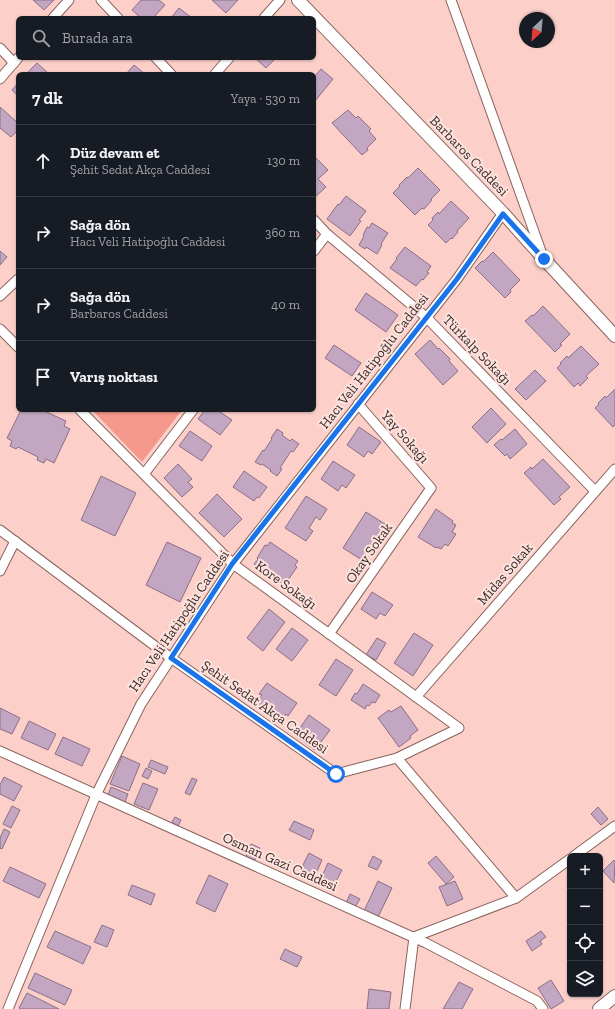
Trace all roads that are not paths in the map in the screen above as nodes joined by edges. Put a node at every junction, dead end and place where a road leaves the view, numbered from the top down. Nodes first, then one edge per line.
1 (69, 0) edge
2 (101, 0) edge
3 (280, 0) edge
4 (298, 0) edge
5 (452, 0) edge
6 (55, 16) edge
7 (116, 16) edge
8 (266, 16) edge
9 (313, 16) edge
10 (316, 19) edge
11 (0, 48) edge
12 (158, 60) edge
13 (227, 60) edge
14 (16, 61) edge
15 (170, 72) edge
16 (217, 72) edge
17 (0, 79) edge
18 (503, 214) junction
19 (316, 222) edge
20 (327, 234) junction
21 (316, 248) edge
22 (544, 259) junction
23 (16, 281) edge
24 (0, 296) edge
25 (426, 317) junction
26 (0, 329) edge
27 (615, 336) edge
28 (16, 345) edge
29 (358, 404) junction
30 (82, 412) edge
31 (191, 412) edge
32 (615, 469) edge
33 (144, 474) junction
34 (431, 488) joint
35 (595, 491) junction
36 (0, 530) edge
37 (15, 541) junction
38 (232, 564) junction
39 (0, 571) edge
40 (329, 634) junction
41 (171, 658) junction
42 (416, 697) junction
43 (459, 728) joint
44 (0, 751) edge
45 (397, 758) junction
46 (96, 795) junction
47 (615, 826) edge
48 (578, 853) edge
49 (567, 861) edge
50 (516, 898) junction
51 (414, 937) junction
52 (8, 1009) edge
53 (405, 1009) edge
54 (543, 1009) edge

1 - 6 street
2 - 7 street
3 - 8 street
4 - 9 street, Barbaros Caddesi
5 - 22 street
10 - 18 street, Barbaros Caddesi
11 - 14 street
12 - 15 street
13 - 16 street
14 - 17 street
18 - 22 street, Barbaros Caddesi
18 - 25 street, Hacı Veli Hatipoğlu Caddesi
19 - 20 street, Türkalp Sokağı
20 - 21 street
20 - 25 street, Türkalp Sokağı
22 - 27 street, Barbaros Caddesi
23 - 24 street
25 - 29 street, Hacı Veli Hatipoğlu Caddesi
25 - 35 street, Türkalp Sokağı
26 - 28 street
29 - 34 street, Yay Sokağı
29 - 38 street, Hacı Veli Hatipoğlu Caddesi
30 - 33 street, Kore Sokağı
31 - 33 street
32 - 35 street, Midas Sokak
33 - 38 street, Kore Sokağı
34 - 40 street, Okay Sokak
35 - 42 street, Midas Sokak
36 - 37 street, Şehit Sedat Akça Caddesi
37 - 39 street
37 - 41 street, Şehit Sedat Akça Caddesi
38 - 40 street, Kore Sokağı
38 - 41 street, Hacı Veli Hatipoğlu Caddesi
40 - 42 street, Kore Sokağı
41 - 45 street, Şehit Sedat Akça Caddesi
41 - 46 street, Hacı Veli Hatipoğlu Caddesi
42 - 43 street, Kore Sokağı
43 - 45 street, Şehit Sedat Akça Caddesi
44 - 46 street, Osman Gazi Caddesi
45 - 50 street
46 - 51 street, Osman Gazi Caddesi
46 - 52 street, Hacı Veli Hatipoğlu Caddesi
47 - 48 street
49 - 50 street
50 - 51 street
51 - 53 street
51 - 54 street, Osman Gazi Caddesi

